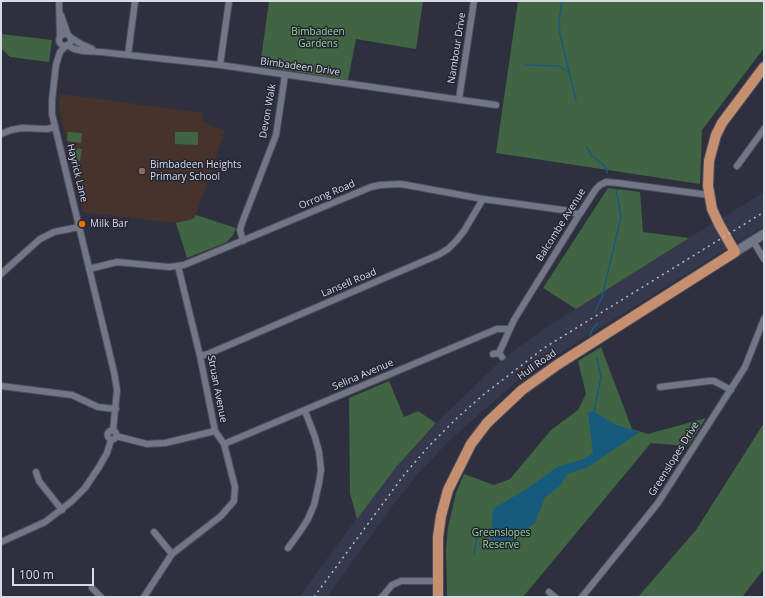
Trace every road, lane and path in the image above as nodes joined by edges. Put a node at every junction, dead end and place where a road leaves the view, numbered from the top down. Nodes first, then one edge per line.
1 (59, 1) edge
2 (135, 1) edge
3 (229, 1) edge
4 (474, 1) edge
5 (59, 12) junction
6 (69, 36) junction
7 (60, 39) junction
8 (66, 46) junction
9 (102, 52) junction
10 (128, 55) junction
11 (56, 65) junction
12 (220, 65) junction
13 (764, 66) edge
14 (284, 75) junction
15 (459, 99) junction
16 (496, 105) dead end
17 (55, 128) junction
18 (764, 129) edge
19 (1, 134) edge
20 (737, 166) dead end
21 (709, 195) junction
22 (483, 199) junction
23 (579, 215) junction
24 (79, 227) junction
25 (764, 234) edge
26 (243, 241) junction
27 (753, 241) junction
28 (735, 252) junction
29 (764, 259) edge
30 (178, 266) junction
31 (89, 268) junction
32 (1, 274) edge
33 (764, 319) edge
34 (510, 329) junction
35 (498, 355) dead end
36 (200, 356) junction
37 (1, 386) edge
38 (660, 387) dead end
39 (731, 390) junction
40 (116, 409) junction
41 (305, 411) junction
42 (215, 432) junction
43 (113, 436) junction
44 (224, 444) junction
45 (36, 472) dead end
46 (62, 510) junction
47 (154, 532) dead end
48 (1, 542) edge
49 (288, 548) dead end
50 (172, 554) junction
51 (438, 581) junction
52 (92, 588) dead end
53 (549, 592) dead end
54 (101, 597) edge
55 (144, 597) edge
56 (382, 597) edge
57 (438, 597) edge
58 (555, 597) edge
59 (582, 597) edge

1 - 5 street, Hayrick Lane
2 - 10 street
3 - 12 street
4 - 15 street, Nambour Drive
5 - 6 street, Hayrick Lane
5 - 7 street, Hayrick Lane
6 - 7 street
6 - 8 street
6 - 9 street, Bimbadeen Drive
7 - 8 street
7 - 11 street, Hayrick Lane
8 - 9 street, Bimbadeen Drive
8 - 11 street, Hayrick Lane
9 - 10 street, Bimbadeen Drive
10 - 12 street, Bimbadeen Drive
11 - 17 street, Hayrick Lane
12 - 14 street, Bimbadeen Drive
13 - 21 main road
14 - 15 street, Bimbadeen Drive
14 - 26 street, Devon Walk
15 - 16 street, Bimbadeen Drive
17 - 19 street
17 - 24 street, Hayrick Lane
18 - 20 street
21 - 23 street, Balcombe Avenue
21 - 28 main road
22 - 23 street, Orrong Road
22 - 26 street, Orrong Road
22 - 36 street, Lansell Road
23 - 34 street, Balcombe Avenue
24 - 31 street, Hayrick Lane
24 - 32 street
25 - 27 main road, Hull Road
26 - 30 street, Orrong Road
27 - 28 main road, Hull Road
27 - 29 street
28 - 51 main road, Hull Road
30 - 31 street, Orrong Road
30 - 36 street, Struan Avenue
31 - 40 street, Hayrick Lane
33 - 39 street, Greenslopes Drive
34 - 35 street, Balcombe Avenue
34 - 41 street, Selina Avenue
36 - 42 street, Struan Avenue
37 - 40 street
38 - 39 street
39 - 59 street, Greenslopes Drive
40 - 43 street, Hayrick Lane
41 - 44 street, Selina Avenue
41 - 49 street
42 - 43 street
42 - 44 street, Struan Avenue
43 - 46 street, Hayrick Lane
44 - 50 street, Struan Avenue
45 - 46 street
46 - 48 street, Hayrick Lane
47 - 50 street
50 - 55 street, Struan Avenue
51 - 56 street
51 - 57 main road, Hull Road
52 - 54 street
53 - 58 street

